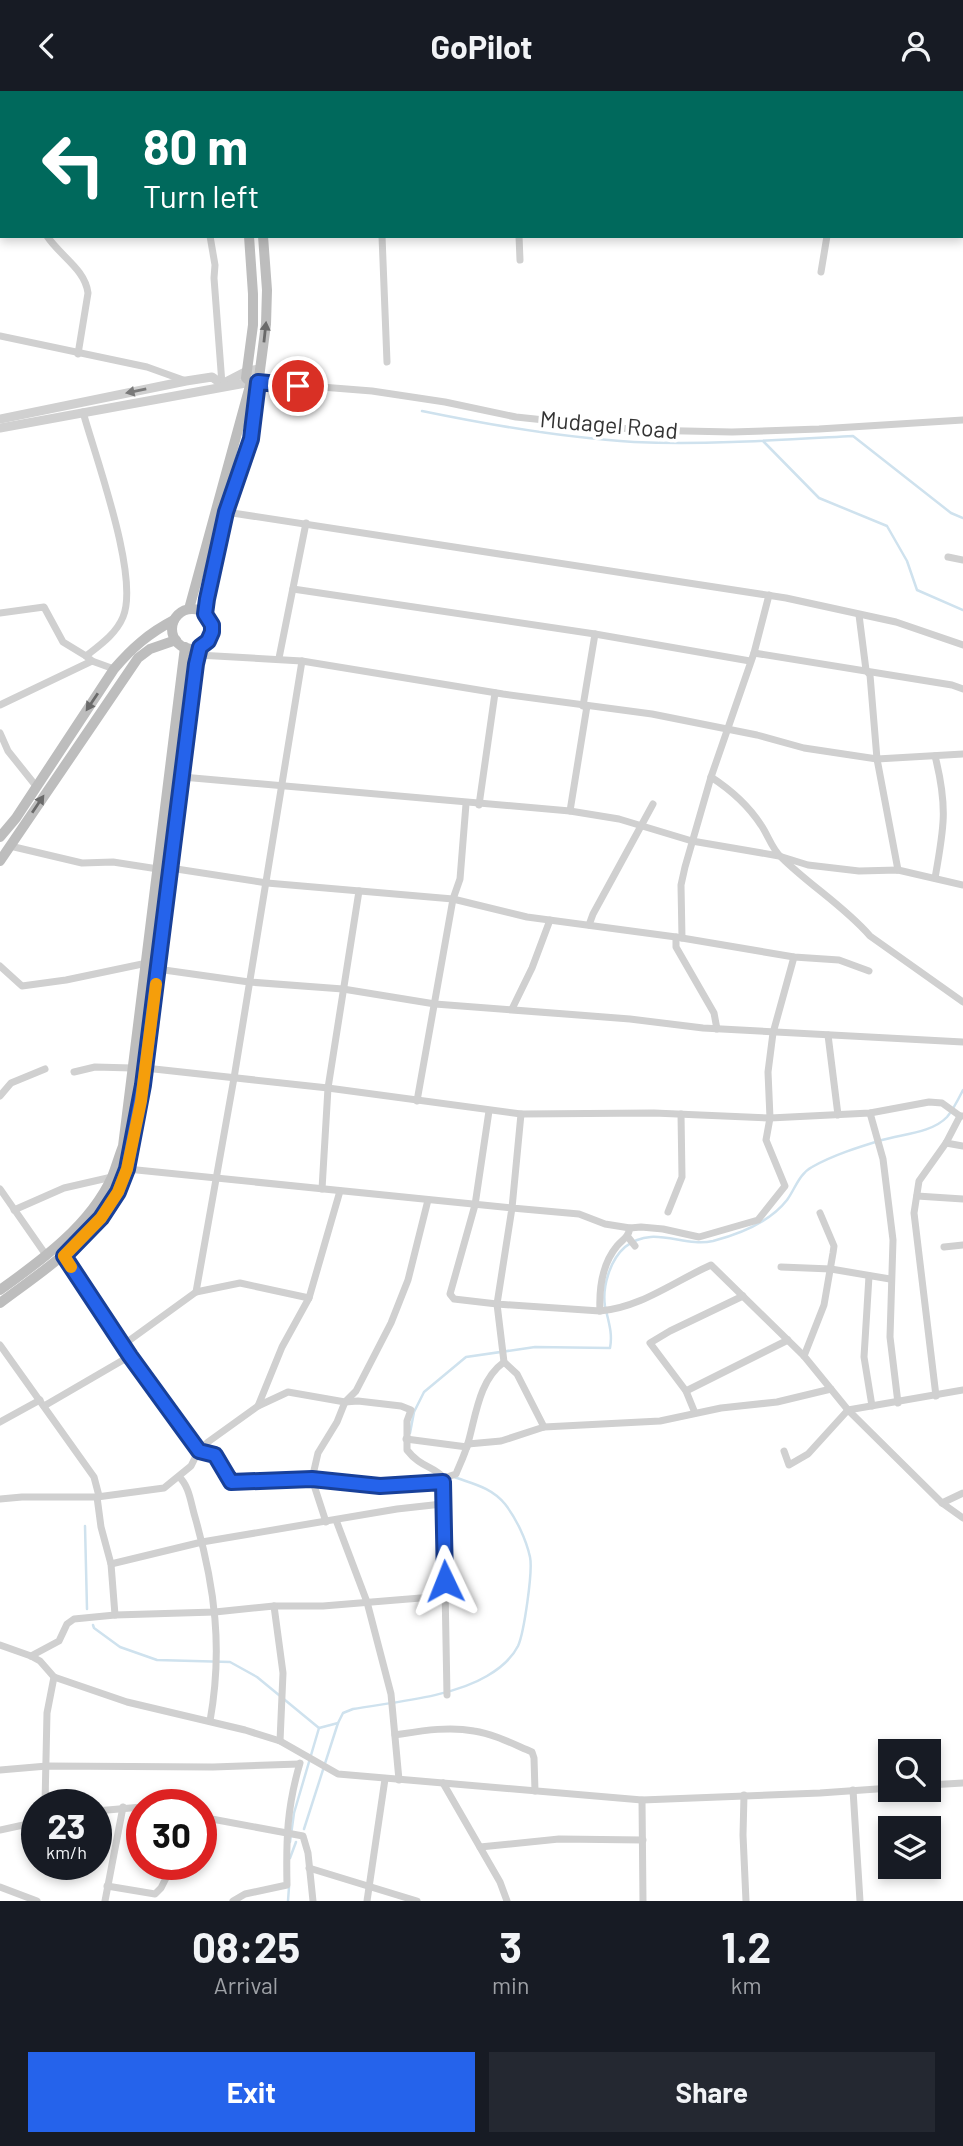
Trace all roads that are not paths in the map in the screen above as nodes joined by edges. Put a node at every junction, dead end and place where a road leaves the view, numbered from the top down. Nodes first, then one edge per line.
1 (48, 238) edge
2 (210, 238) edge
3 (249, 238) edge
4 (262, 238) edge
5 (382, 238) edge
6 (519, 238) edge
7 (827, 238) edge
8 (520, 260) dead end
9 (821, 272) dead end
10 (0, 336) edge
11 (78, 354) junction
12 (387, 362) dead end
13 (260, 369) junction
14 (247, 371) junction
15 (186, 381) junction
16 (256, 383) junction
17 (222, 384) junction
18 (83, 412) junction
19 (0, 419) edge
20 (963, 420) edge
21 (0, 428) edge
22 (226, 512) junction
23 (306, 523) junction
24 (947, 557) dead end
25 (963, 560) edge
26 (292, 589) junction
27 (769, 595) junction
28 (189, 609) junction
29 (0, 613) edge
30 (205, 614) junction
31 (859, 615) junction
32 (174, 621) junction
33 (595, 634) junction
34 (176, 640) junction
35 (963, 645) edge
36 (185, 647) junction
37 (199, 651) junction
38 (752, 657) junction
39 (279, 658) junction
40 (89, 659) junction
41 (302, 661) junction
42 (114, 669) junction
43 (866, 670) junction
44 (963, 689) edge
45 (495, 692) junction
46 (0, 705) edge
47 (585, 706) junction
48 (728, 730) junction
49 (0, 733) edge
50 (963, 754) edge
51 (935, 756) junction
52 (877, 759) junction
53 (182, 777) junction
54 (711, 777) junction
55 (282, 785) junction
56 (36, 786) junction
57 (466, 804) junction
58 (653, 804) dead end
59 (479, 805) junction
60 (570, 811) junction
61 (642, 826) junction
62 (0, 837) edge
63 (692, 841) junction
64 (10, 846) junction
65 (779, 856) junction
66 (0, 861) edge
67 (170, 868) junction
68 (158, 869) junction
69 (898, 870) junction
70 (935, 878) junction
71 (267, 883) junction
72 (963, 885) edge
73 (359, 891) junction
74 (453, 899) junction
75 (550, 920) junction
76 (589, 925) junction
77 (679, 938) junction
78 (794, 957) junction
79 (147, 963) junction
80 (0, 967) edge
81 (158, 969) junction
82 (869, 971) dead end
83 (248, 982) junction
84 (343, 989) junction
85 (963, 1002) edge
86 (435, 1004) junction
87 (512, 1009) junction
88 (717, 1029) junction
89 (774, 1033) junction
90 (828, 1035) junction
91 (963, 1042) edge
92 (145, 1068) junction
93 (45, 1069) dead end
94 (132, 1069) junction
95 (74, 1072) dead end
96 (234, 1078) junction
97 (328, 1088) junction
98 (0, 1096) edge
99 (417, 1101) junction
100 (489, 1111) junction
101 (870, 1112) junction
102 (521, 1114) junction
103 (681, 1114) junction
104 (960, 1114) edge
105 (838, 1115) junction
106 (770, 1118) junction
107 (946, 1143) junction
108 (963, 1146) edge
109 (127, 1169) junction
110 (112, 1177) junction
111 (218, 1178) junction
112 (0, 1189) edge
113 (322, 1189) junction
114 (340, 1191) junction
115 (917, 1196) junction
116 (963, 1199) edge
117 (428, 1200) junction
118 (475, 1205) junction
119 (12, 1207) junction
120 (0, 1208) edge
121 (512, 1208) junction
122 (668, 1212) dead end
123 (820, 1213) dead end
124 (629, 1233) junction
125 (963, 1245) edge
126 (635, 1246) dead end
127 (944, 1247) dead end
128 (46, 1255) junction
129 (64, 1256) junction
130 (781, 1267) dead end
131 (831, 1269) junction
132 (869, 1276) junction
133 (890, 1279) junction
134 (0, 1290) edge
135 (196, 1292) junction
136 (743, 1296) junction
137 (309, 1298) junction
138 (0, 1303) edge
139 (496, 1304) junction
140 (600, 1311) junction
141 (788, 1340) junction
142 (0, 1345) edge
143 (123, 1345) junction
144 (130, 1356) junction
145 (803, 1356) junction
146 (504, 1359) junction
147 (831, 1389) junction
148 (963, 1390) edge
149 (687, 1391) junction
150 (936, 1396) junction
151 (345, 1402) junction
152 (898, 1402) junction
153 (42, 1403) junction
154 (258, 1406) junction
155 (873, 1406) junction
156 (848, 1410) junction
157 (695, 1413) junction
158 (0, 1422) edge
159 (544, 1427) junction
160 (406, 1439) junction
161 (467, 1446) junction
162 (199, 1451) junction
163 (784, 1451) dead end
164 (179, 1477) junction
165 (312, 1479) junction
166 (443, 1480) junction
167 (963, 1493) edge
168 (98, 1497) junction
169 (0, 1499) edge
170 (942, 1503) junction
171 (442, 1504) junction
172 (963, 1518) edge
173 (337, 1520) junction
174 (326, 1522) junction
175 (202, 1542) junction
176 (111, 1565) junction
177 (445, 1596) junction
178 (367, 1602) junction
179 (274, 1606) junction
180 (215, 1612) junction
181 (115, 1615) junction
182 (0, 1645) edge
183 (32, 1656) junction
184 (54, 1677) junction
185 (447, 1695) dead end
186 (210, 1721) junction
187 (396, 1735) junction
188 (280, 1741) junction
189 (302, 1755) junction
190 (299, 1764) junction
191 (47, 1766) junction
192 (0, 1770) edge
193 (385, 1779) junction
194 (400, 1780) junction
195 (443, 1783) junction
196 (963, 1783) edge
197 (941, 1784) edge
198 (46, 1789) edge
199 (878, 1789) edge
200 (853, 1790) junction
201 (535, 1791) junction
202 (744, 1795) junction
203 (642, 1800) junction
204 (123, 1807) joint
205 (112, 1809) edge
206 (217, 1820) edge
207 (21, 1825) edge
208 (0, 1830) edge
209 (286, 1833) junction
210 (643, 1840) junction
211 (480, 1847) junction
212 (309, 1868) junction
213 (165, 1880) edge
214 (368, 1885) junction
215 (107, 1886) junction
216 (0, 1887) edge
217 (37, 1901) edge
218 (105, 1901) edge
219 (233, 1901) edge
220 (313, 1901) edge
221 (367, 1901) edge
222 (417, 1901) edge
223 (507, 1901) edge
224 (643, 1901) edge
225 (746, 1901) edge
226 (860, 1901) edge

1 - 11 street
2 - 17 street
3 - 14 main road
13 -> 4 main road
5 - 12 street
6 - 8 street
7 - 9 street
10 - 11 street
11 - 15 street
13 - 14 street
13 - 16 main road
14 - 16 main road
14 - 17 street
15 - 17 street
15 -> 19 street
16 - 18 street
16 - 20 street, Mudagel Road
16 - 22 main road
16 - 28 main road
18 - 21 street
18 - 40 street
22 - 23 street
22 - 30 main road
23 - 26 street
23 - 27 street
24 - 25 street
26 - 33 street
26 - 39 street
27 - 31 street
27 - 38 street
28 - 30 main road
28 - 32 main road
29 - 40 street
30 - 37 main road
31 - 35 street
31 - 43 street
32 - 34 main road
32 - 42 main road
33 - 38 street
33 - 47 street
34 - 36 main road
64 -> 34 main road
36 - 37 main road
36 - 68 main road
37 - 39 street
37 - 53 main road
38 - 43 street
38 - 48 street
39 - 41 street
40 - 42 street
40 - 46 street
41 - 45 street
41 - 55 street
42 -> 56 main road
43 - 44 street
43 - 52 street
45 - 47 street
45 - 59 street
47 - 48 street
47 - 60 street
48 - 52 street
48 - 54 street
49 - 56 street
50 - 51 street
51 - 52 street
51 - 70 street
52 - 69 street
53 - 55 street
53 - 67 main road
54 - 63 street
54 - 65 street
55 - 57 street
55 - 71 street
56 - 62 main road
57 - 59 street
57 - 74 street
58 - 61 street
59 - 60 street
60 - 61 street
61 - 63 street
61 - 76 street
63 - 65 street
63 - 77 street
64 - 66 main road
64 - 68 street
65 - 69 street
65 - 85 street
67 - 71 street
67 - 81 main road
68 - 79 main road
69 - 70 street
70 - 72 street
71 - 73 street
71 - 83 street
73 - 74 street
73 - 84 street
74 - 75 street
74 - 86 street
75 - 76 street
75 - 87 street
76 - 77 street
77 - 78 street
77 - 88 street
78 - 82 street
78 - 89 street
79 - 80 street
79 - 94 main road
81 - 83 street
81 - 92 main road
83 - 84 street
83 - 96 street
84 - 86 street
84 - 97 street
86 - 87 street
86 - 99 street
87 - 88 street
88 - 89 street
89 - 90 street
89 - 106 street
90 - 91 street
90 - 105 street
92 - 96 street
92 - 109 main road
93 - 98 street
94 - 95 street
94 - 110 main road
96 - 97 street
96 - 111 street
97 - 99 street
97 - 113 street
99 - 100 street
100 - 102 street
100 - 118 street
101 - 104 street
101 - 105 street
101 - 133 street
102 - 103 street
102 - 121 street
103 - 106 street
103 - 122 street
104 - 107 street
105 - 106 street
106 - 124 street
107 - 108 street
107 - 115 street
109 - 111 street
109 - 129 main road
110 - 119 street
110 - 128 main road
111 - 113 street
111 - 135 street
112 - 119 street
113 - 114 street
114 - 117 street
114 - 137 street
115 - 116 street
115 - 150 street
117 - 118 street
117 - 151 street
118 - 121 street
118 - 139 street
119 - 120 street
119 - 128 street
121 - 124 street
121 - 139 street
123 - 131 street
124 - 126 street
124 - 140 street
125 - 127 street
128 - 134 main road
129 - 138 main road
129 - 143 street
130 - 131 street
131 - 132 street
131 - 145 street
132 - 133 street
132 - 155 street
133 - 152 street
135 - 137 street
135 - 143 street
136 - 140 street
136 - 141 street
136 - 149 street
137 - 154 street
139 - 140 street
139 - 146 street
141 - 145 street
141 - 149 street
142 - 153 street
143 - 144 street
144 - 153 street
144 - 162 street
145 - 147 street
146 - 159 street
146 - 161 street
147 - 156 street
147 - 157 street
148 - 150 street
149 - 157 street
150 - 152 street
151 - 154 street
151 - 160 street
151 - 165 street
152 - 155 street
153 - 158 street
153 - 168 street
154 - 162 street
155 - 156 street
156 - 163 street
156 - 170 street
157 - 159 street
159 - 161 street
160 - 161 street
160 - 166 street
161 - 166 street
162 - 164 street
162 - 165 street
164 - 168 street
164 - 175 street
165 - 166 street
165 - 174 street
166 - 171 street
167 - 170 street
168 - 169 street
168 - 176 street
170 - 172 street
171 - 173 street
171 - 177 street
173 - 174 street
173 - 178 street
174 - 175 street
175 - 176 street
175 - 180 street
176 - 181 street
177 - 178 street
177 - 185 street
178 - 179 street
178 - 187 street
179 - 180 street
179 - 188 street
180 - 181 street
180 - 186 street
181 - 183 street
182 - 183 street
183 - 184 street
184 - 186 street
184 - 191 street
186 - 188 street
187 - 194 street
187 - 201 street
188 - 189 street
189 - 190 street
189 - 193 street
190 - 191 street
190 - 209 street
191 - 192 street
191 - 198 street
193 - 194 street
193 - 214 street
194 - 195 street
195 - 201 street
195 - 211 street
196 - 197 street
199 - 200 street
200 - 202 street
200 - 226 street
201 - 203 street
202 - 203 street
202 - 225 street
203 - 210 street
204 - 205 street
204 - 215 street
206 - 209 street
207 - 208 street
209 - 212 street
209 - 219 street
210 - 211 street
210 - 224 street
211 - 223 street
212 - 214 street
212 - 220 street
213 - 215 street
214 - 221 street
214 - 222 street
215 - 218 street
216 - 217 street

